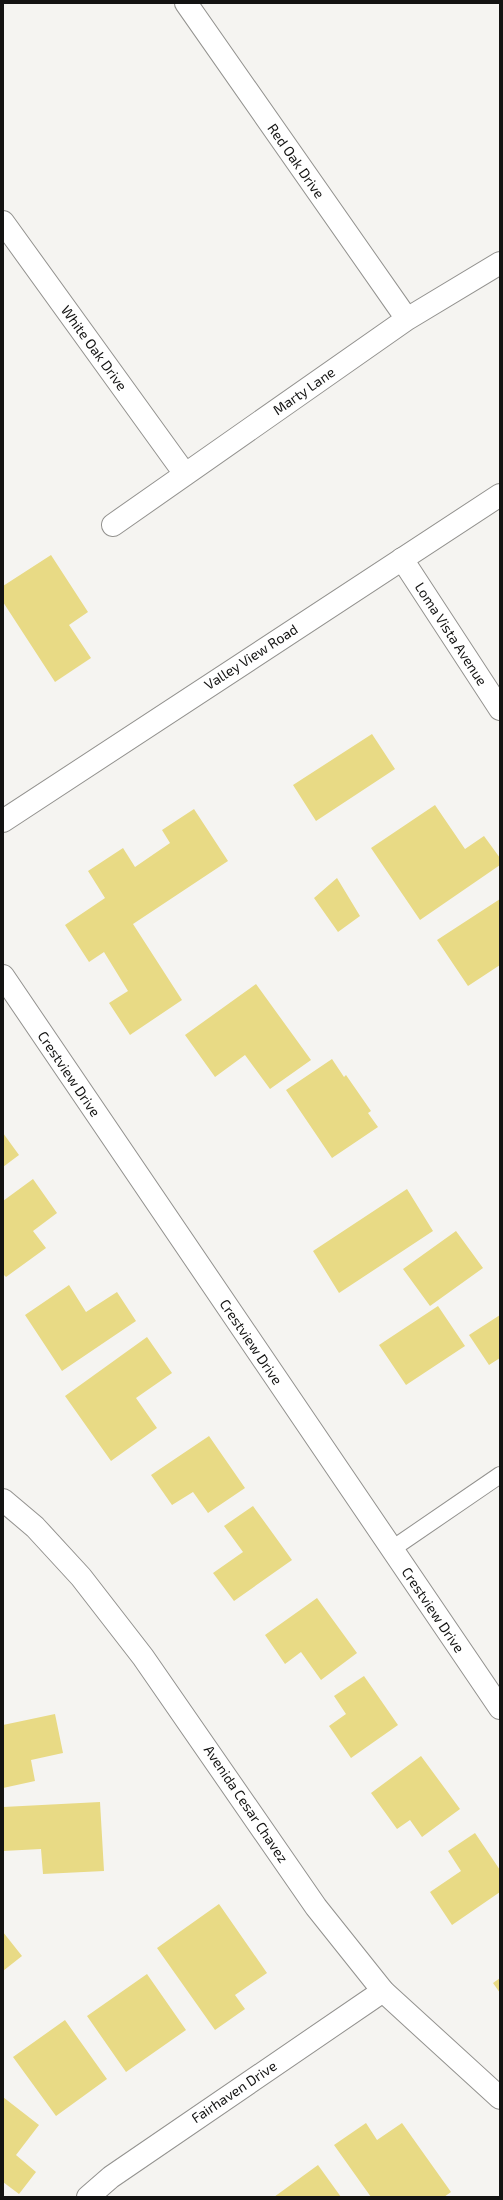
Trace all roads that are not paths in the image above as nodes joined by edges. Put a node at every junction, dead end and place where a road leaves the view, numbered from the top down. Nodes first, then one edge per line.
1 (186, 3) edge
2 (3, 222) edge
3 (500, 263) edge
4 (407, 319) junction
5 (185, 474) junction
6 (500, 495) edge
7 (113, 525) dead end
8 (402, 559) junction
9 (500, 709) edge
10 (3, 821) edge
11 (3, 976) edge
12 (500, 1475) edge
13 (3, 1500) edge
14 (392, 1549) junction
15 (500, 1708) edge
16 (384, 1991) junction
17 (500, 2098) edge
18 (88, 2197) edge

1 - 4 street, Red Oak Drive
2 - 5 street, White Oak Drive
3 - 4 street, Marty Lane
4 - 5 street, Marty Lane
5 - 7 street, Marty Lane
6 - 8 street, Valley View Road
8 - 9 street, Loma Vista Avenue
8 - 10 street, Valley View Road
11 - 14 street, Crestview Drive
12 - 14 lane
13 - 16 street, Avenida Cesar Chavez
14 - 15 street, Crestview Drive
16 - 17 street, Avenida Cesar Chavez
16 - 18 street, Fairhaven Drive

